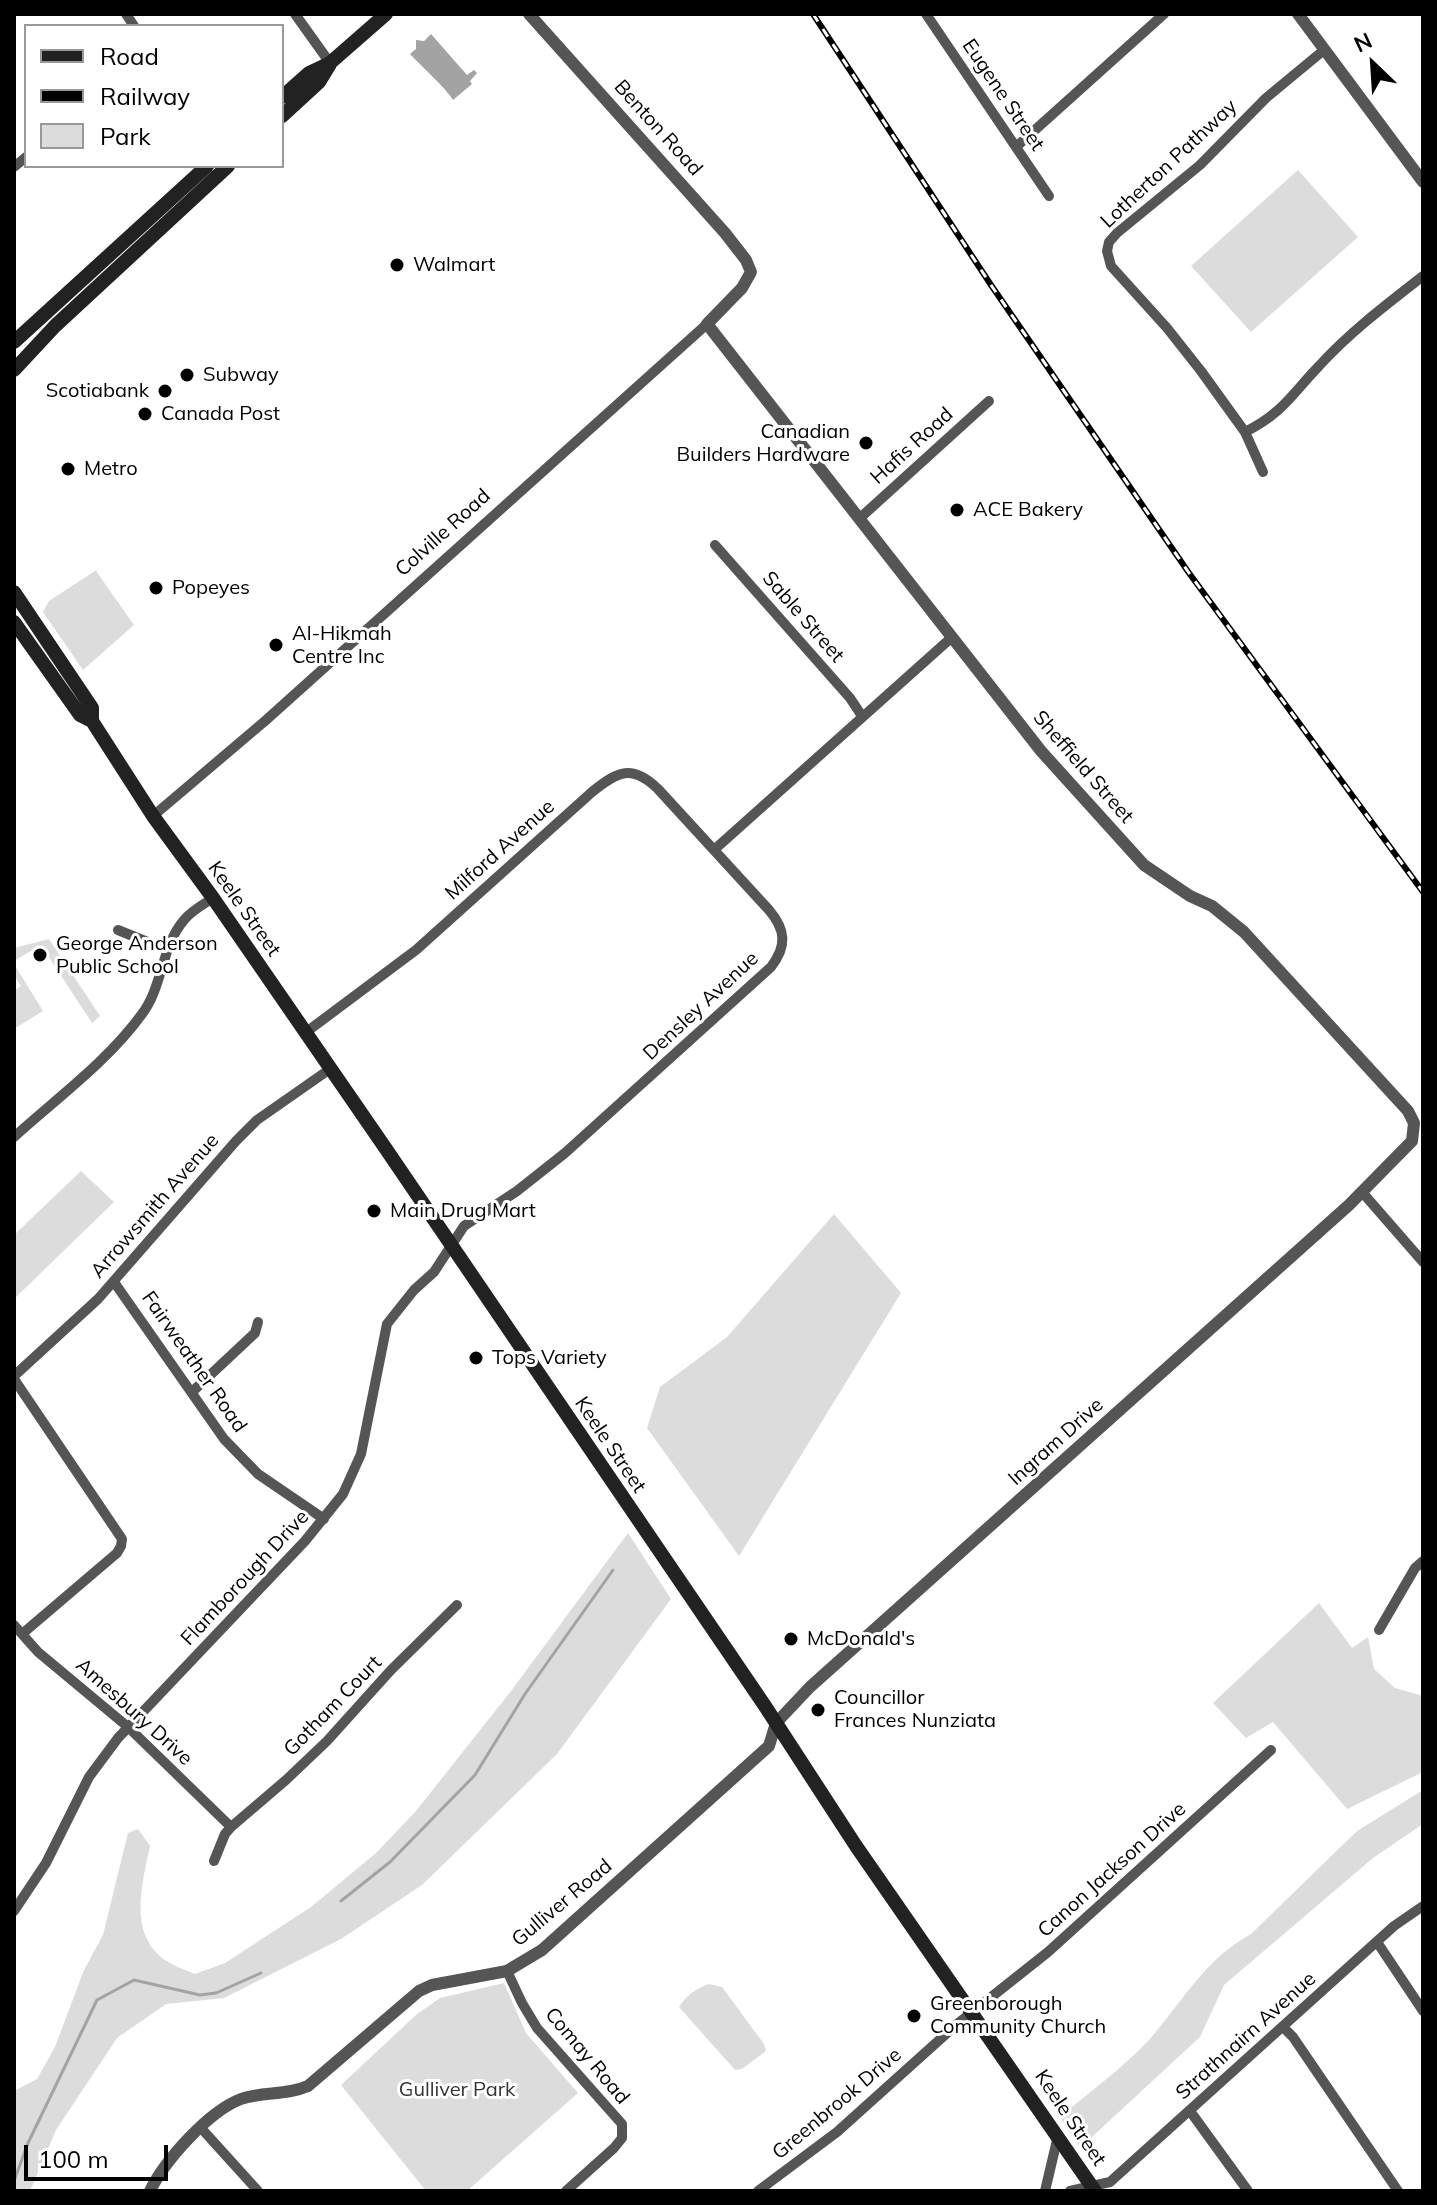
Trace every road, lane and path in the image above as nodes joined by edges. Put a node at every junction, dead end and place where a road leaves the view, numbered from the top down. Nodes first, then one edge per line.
1 (295, 14) edge
2 (386, 14) edge
3 (529, 14) edge
4 (1164, 14) edge
5 (1298, 14) edge
6 (932, 16) edge
7 (1324, 50) junction
8 (330, 63) junction
9 (284, 95) edge
10 (284, 114) edge
11 (1016, 147) junction
12 (205, 168) edge
13 (225, 168) edge
14 (1422, 180) edge
15 (1049, 196) dead end
16 (751, 272) joint
17 (1423, 276) edge
18 (39, 317) junction
19 (707, 324) junction
20 (55, 326) junction
21 (14, 342) edge
22 (14, 370) edge
23 (989, 401) dead end
24 (1245, 432) junction
25 (1263, 472) dead end
26 (860, 518) junction
27 (715, 545) dead end
28 (14, 592) edge
29 (18, 615) edge
30 (951, 638) junction
31 (862, 716) junction
32 (153, 816) junction
33 (715, 849) junction
34 (213, 898) junction
35 (118, 930) dead end
36 (167, 950) junction
37 (305, 1033) junction
38 (330, 1069) junction
39 (14, 1137) edge
40 (1362, 1192) junction
41 (452, 1247) junction
42 (1423, 1262) edge
43 (114, 1282) junction
44 (258, 1322) dead end
45 (14, 1378) edge
46 (192, 1392) junction
47 (324, 1519) junction
48 (1423, 1561) edge
49 (457, 1605) dead end
50 (14, 1625) edge
51 (1379, 1630) dead end
52 (22, 1634) junction
53 (776, 1723) junction
54 (128, 1727) junction
55 (1271, 1750) dead end
56 (231, 1827) junction
57 (214, 1861) dead end
58 (1423, 1906) edge
59 (14, 1911) edge
60 (1377, 1942) junction
61 (507, 1971) junction
62 (1423, 2011) edge
63 (973, 2012) junction
64 (1283, 2027) junction
65 (1190, 2111) junction
66 (201, 2128) junction
67 (1058, 2136) junction
68 (1094, 2188) edge
69 (150, 2191) edge
70 (258, 2191) edge
71 (566, 2191) edge
72 (758, 2191) edge
73 (1045, 2191) edge
74 (1070, 2191) edge
75 (1248, 2191) edge
76 (1398, 2191) edge

1 - 8 street
2 - 8 main road
3 - 16 street, Benton Road
4 - 11 street
5 - 7 street
6 - 11 street, Eugene Street
7 - 14 street
7 - 24 street, Lotherton Pathway
8 - 9 main road
8 - 10 main road
11 - 15 street, Eugene Street
12 - 18 main road
13 - 20 main road
16 - 19 street, Colville Road
17 - 24 street
18 - 20 main road
18 - 21 main road
19 - 26 street, Sheffield Street
19 - 32 street, Colville Road
20 - 22 main road
23 - 26 street, Hafis Road
24 - 25 street, Lotherton Pathway
26 - 30 street, Sheffield Street
27 - 31 street, Sable Street
28 - 29 main road, Keele Street
29 - 32 main road, Keele Street
30 - 31 street
30 - 40 street, Sheffield Street
31 - 33 street
32 - 34 main road, Keele Street
33 - 37 street, Milford Avenue
33 - 41 street, Densley Avenue
34 - 36 street
34 - 37 main road, Keele Street
35 - 36 street
36 - 39 street
37 - 38 main road, Keele Street
38 - 41 main road, Keele Street
38 - 43 street, Arrowsmith Avenue
40 - 42 street
40 - 53 street, Ingram Drive
41 - 47 street, Flamborough Drive
41 - 53 main road, Keele Street
43 - 45 street, Arrowsmith Avenue
43 - 46 street, Fairweather Road
44 - 46 street
45 - 52 street
46 - 47 street, Fairweather Road
47 - 54 street, Flamborough Drive
48 - 51 street
49 - 56 street, Gotham Court
50 - 52 street, Amesbury Drive
52 - 54 street, Amesbury Drive
53 - 61 street, Gulliver Road
53 - 63 main road, Keele Street
54 - 56 street, Amesbury Drive
54 - 59 street, Flamborough Drive
55 - 63 street, Canon Jackson Drive
56 - 57 street
58 - 60 street, Strathnairn Avenue
60 - 62 street
60 - 64 street, Strathnairn Avenue
61 - 66 street, Gulliver Road
61 - 71 street, Comay Road
63 - 67 main road, Keele Street
63 - 72 street, Greenbrook Drive
64 - 65 street, Strathnairn Avenue
64 - 76 street
65 - 68 street, Strathnairn Avenue
65 - 75 street
66 - 69 street, Gulliver Road
66 - 70 street
67 - 68 main road, Keele Street
67 - 73 street
68 - 74 street, Strathnairn Avenue

